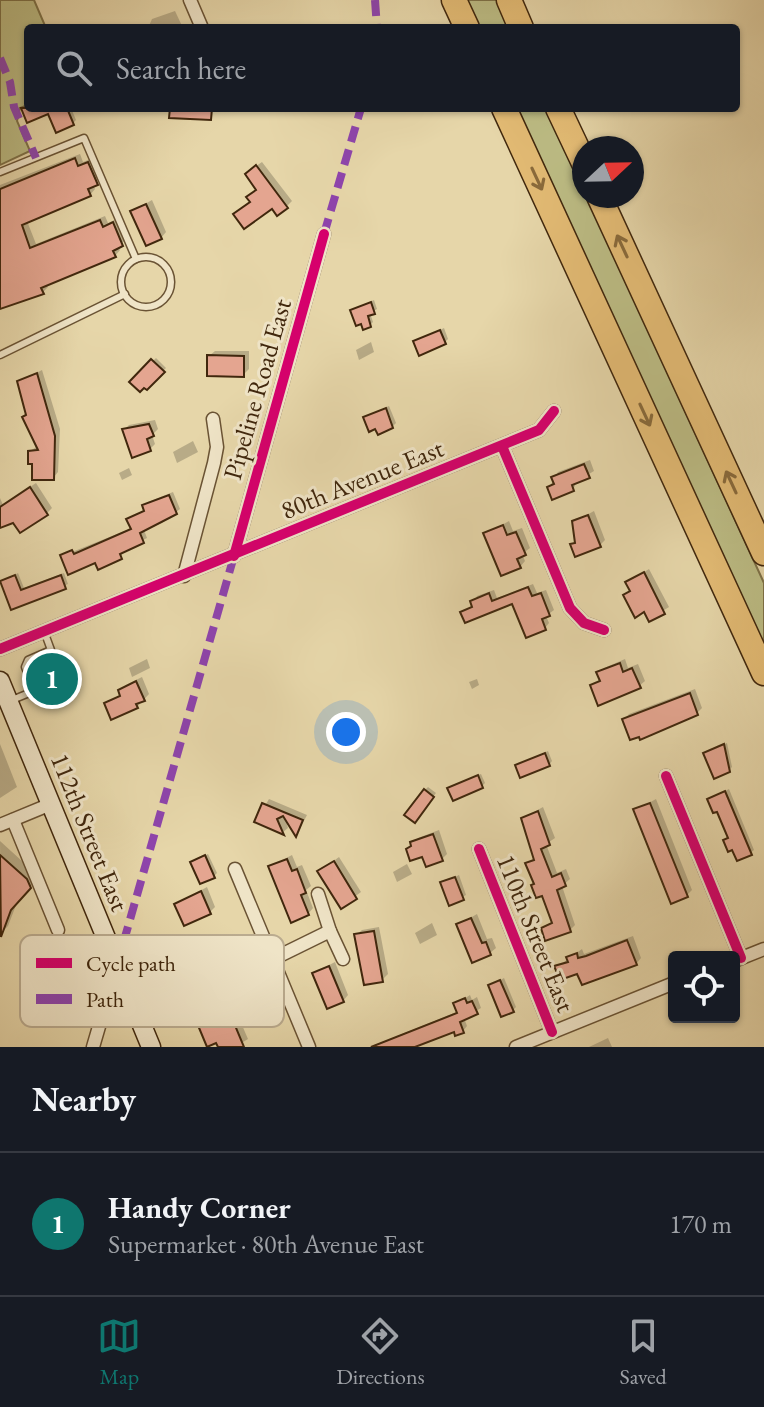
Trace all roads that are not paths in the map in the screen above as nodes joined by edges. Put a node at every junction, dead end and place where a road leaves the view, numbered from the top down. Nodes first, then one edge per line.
1 (190, 0) edge
2 (454, 0) edge
3 (509, 0) edge
4 (200, 24) edge
5 (465, 24) edge
6 (519, 24) edge
7 (506, 112) edge
8 (560, 112) edge
9 (572, 138) edge
10 (0, 172) edge
11 (605, 208) edge
12 (324, 234) dead end
13 (136, 259) junction
14 (125, 294) junction
15 (0, 355) edge
16 (554, 411) dead end
17 (213, 419) dead end
18 (502, 446) junction
19 (764, 553) edge
20 (234, 556) junction
21 (184, 576) junction
22 (604, 630) dead end
23 (44, 631) junction
24 (0, 649) edge
25 (764, 673) edge
26 (0, 681) edge
27 (8, 701) junction
28 (666, 776) dead end
29 (51, 804) junction
30 (6, 822) edge
31 (479, 849) dead end
32 (235, 869) dead end
33 (318, 894) dead end
34 (58, 930) dead end
35 (330, 931) junction
36 (105, 935) edge
37 (263, 935) edge
38 (764, 949) edge
39 (735, 951) edge
40 (284, 954) edge
41 (740, 958) edge
42 (343, 959) dead end
43 (284, 986) edge
44 (668, 986) edge
45 (99, 1027) edge
46 (143, 1027) edge
47 (549, 1038) edge
48 (93, 1047) edge
49 (151, 1047) edge
50 (309, 1047) edge
51 (516, 1047) edge

1 - 4 street
2 - 5 highway
3 - 6 highway
7 -> 25 highway
8 - 9 highway
10 - 13 lane
19 -> 11 highway
12 - 20 street, Pipeline Road East
13 - 14 lane
13 - 14 lane
14 - 15 lane
16 - 18 street, 80th Avenue East
17 - 21 street
18 - 20 street, 80th Avenue East
18 - 22 street
20 - 21 street, 80th Avenue East
21 - 23 street, 80th Avenue East
23 - 24 street, 80th Avenue East
23 - 27 lane
26 - 27 main road, 112th Street East
27 - 29 main road, 112th Street East
28 - 39 street
29 - 30 street
29 - 36 main road, 112th Street East
30 - 34 street
31 - 47 street, 110th Street East
32 - 37 street
33 - 35 street
35 - 40 street
35 - 42 street
38 - 41 street
43 - 50 street
44 - 47 street
45 - 48 street
46 - 49 main road, 112th Street East
47 - 51 street

